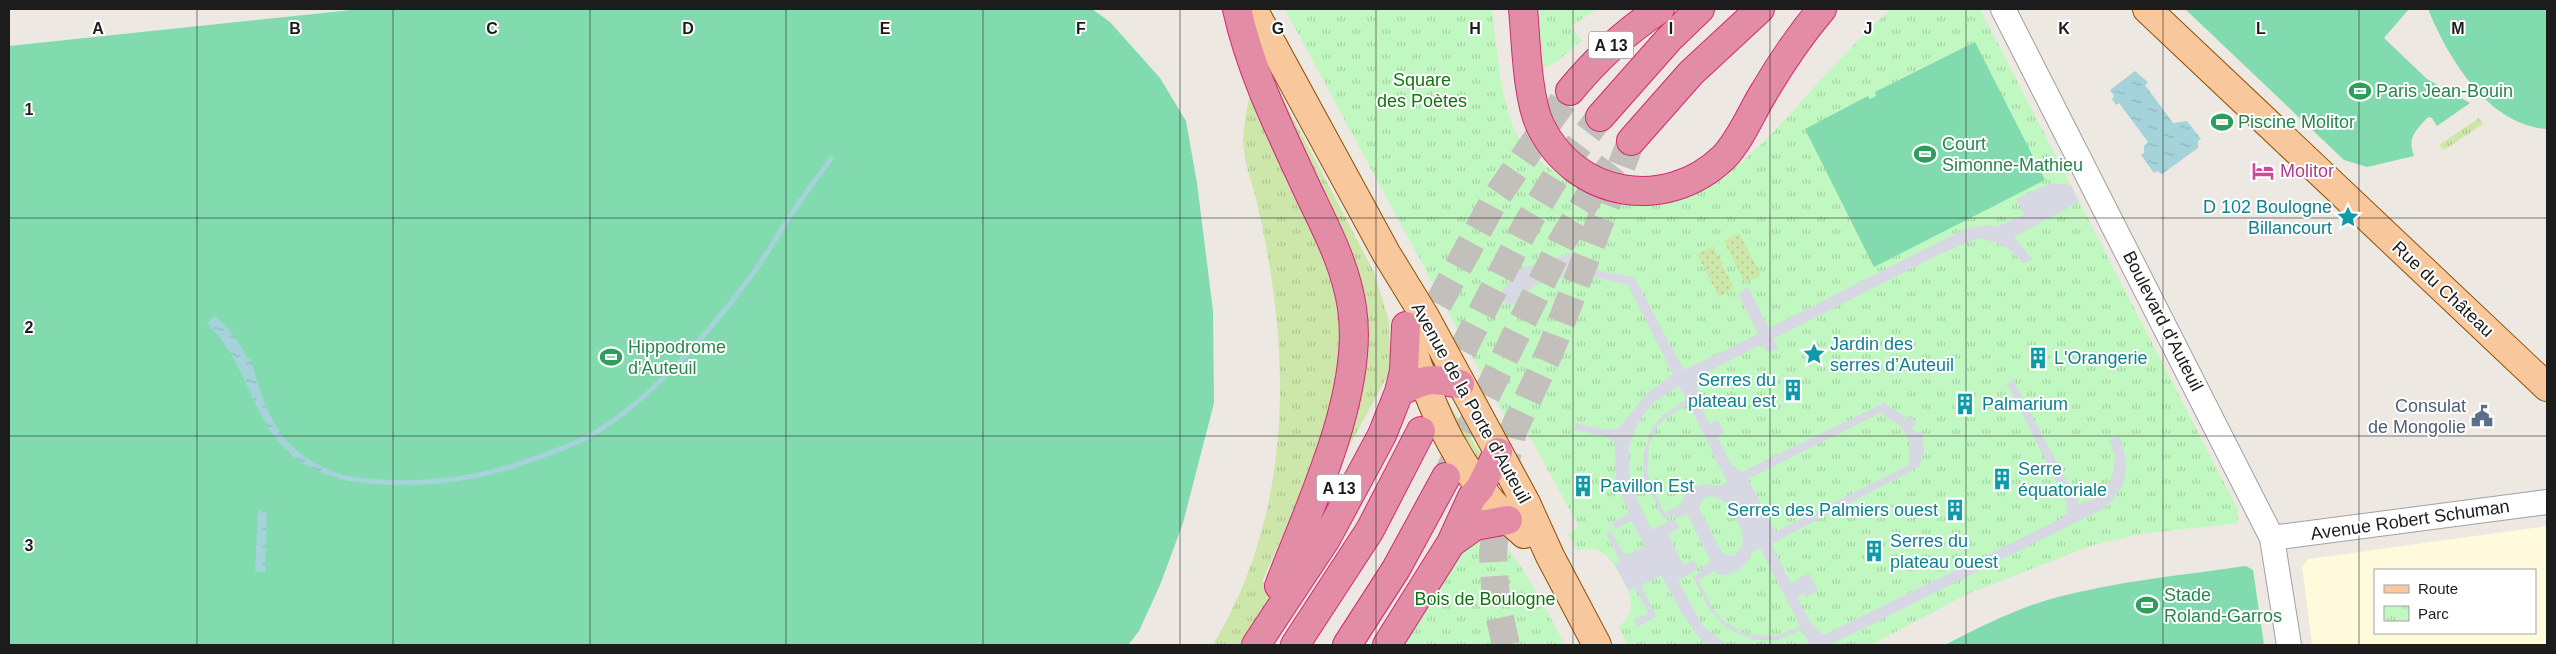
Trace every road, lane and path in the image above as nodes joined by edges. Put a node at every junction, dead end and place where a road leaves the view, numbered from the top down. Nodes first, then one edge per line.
1 (1237, 9) edge
2 (1253, 9) edge
3 (1523, 9) edge
4 (1660, 9) edge
5 (1700, 9) edge
6 (1760, 9) edge
7 (1822, 9) edge
8 (2004, 9) edge
9 (2147, 9) edge
10 (1570, 91) tunnel mouth
11 (1600, 117) tunnel mouth
12 (1631, 141) tunnel mouth
13 (1386, 253) junction
14 (1460, 384) junction
15 (1405, 386) junction
16 (2547, 387) edge
17 (1421, 431) dead end
18 (1498, 452) junction
19 (1446, 477) tunnel mouth
20 (1480, 488) junction
21 (2547, 502) edge
22 (1508, 520) junction
23 (2272, 538) junction
24 (1451, 543) junction
25 (1550, 556) junction
26 (1256, 645) edge
27 (1294, 645) edge
28 (1347, 645) edge
29 (1387, 645) edge
30 (1597, 645) edge
31 (2288, 645) edge

1 - 15 highway, A 13
2 - 13 main road, Avenue de la Porte d'Auteuil
3 - 7 highway
4 - 10 highway, A 13
5 - 11 highway
6 - 12 highway
8 - 23 street, Boulevard d'Auteuil
9 - 16 main road, Rue du Château
13 - 14 main road, Avenue de la Porte d'Auteuil
13 - 15 main road, Avenue de la Porte d'Auteuil
14 - 15 highway
14 - 18 main road, Avenue de la Porte d'Auteuil
15 - 20 main road, Avenue de la Porte d'Auteuil
15 - 26 highway
17 - 27 highway
18 - 20 highway
18 - 25 main road, Avenue de la Porte d'Auteuil
19 - 28 highway
20 - 22 main road, Avenue de la Porte d'Auteuil
20 - 24 highway
21 - 23 street, Avenue Robert Schuman
22 - 24 highway
22 - 25 main road, Avenue de la Porte d'Auteuil
23 - 31 street, Boulevard d'Auteuil
24 - 29 highway
25 - 30 main road, Avenue de la Porte d'Auteuil

